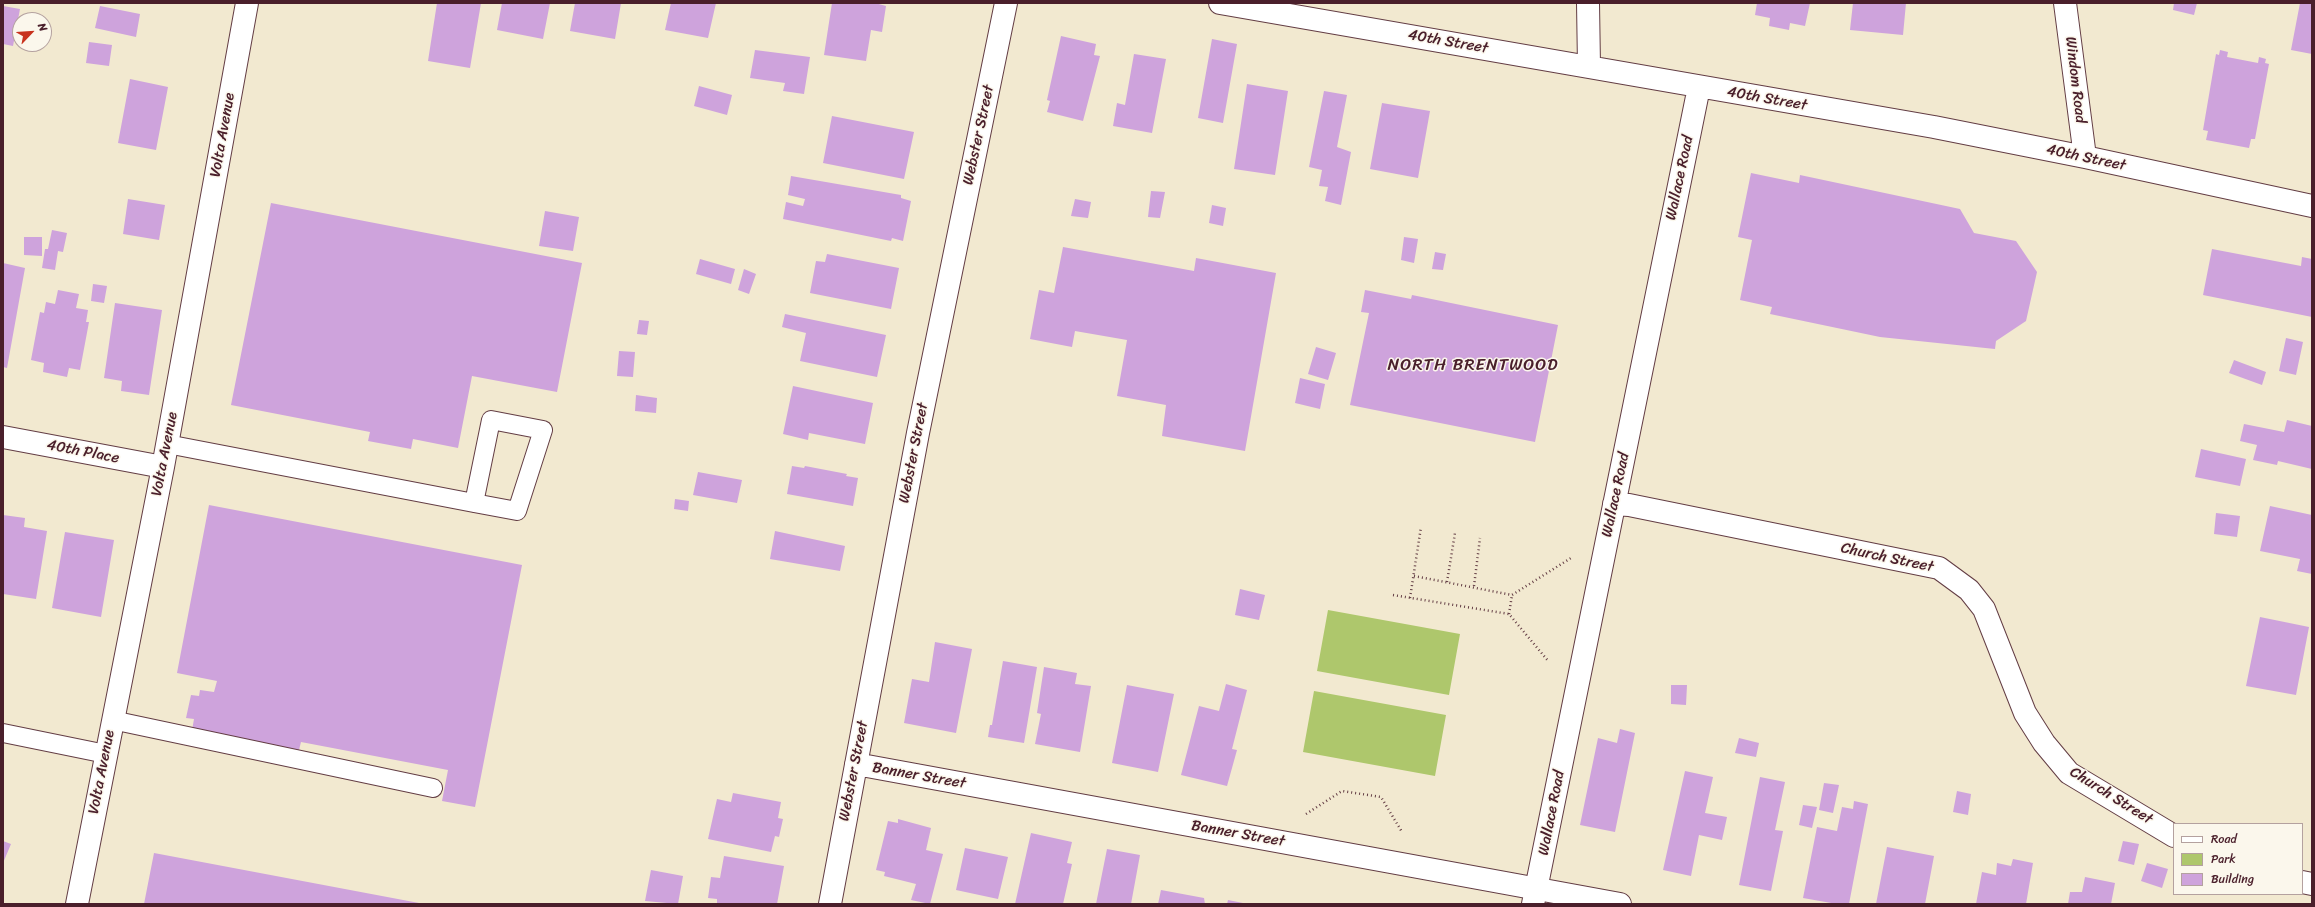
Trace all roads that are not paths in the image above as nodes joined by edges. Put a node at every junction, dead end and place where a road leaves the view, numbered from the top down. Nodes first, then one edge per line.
1 (247, 3) edge
2 (1006, 3) edge
3 (1220, 3) edge
4 (1588, 3) edge
5 (2065, 3) edge
6 (1589, 66) junction
7 (1698, 87) junction
8 (2085, 157) junction
9 (2312, 206) edge
10 (3, 437) edge
11 (167, 444) junction
12 (163, 467) junction
13 (474, 503) junction
14 (1614, 504) junction
15 (112, 720) junction
16 (3, 733) edge
17 (106, 754) junction
18 (856, 764) junction
19 (433, 788) dead end
20 (2173, 835) edge
21 (1535, 896) edge
22 (77, 904) edge
23 (830, 904) edge
24 (1620, 904) edge

1 - 11 street, Volta Avenue
2 - 18 street, Webster Street
3 - 6 street, 40th Street
4 - 6 street
5 - 8 street, Windom Road
6 - 7 street, 40th Street
7 - 8 street, 40th Street
7 - 14 street, Wallace Road
8 - 9 street, 40th Street
10 - 12 street, 40th Place
11 - 12 street, Volta Avenue
11 - 13 lane
12 - 15 street, Volta Avenue
13 - 13 lane
14 - 20 street, Church Street
14 - 21 street, Wallace Road
15 - 17 street, Volta Avenue
15 - 19 lane
16 - 17 lane
17 - 22 street, Volta Avenue
18 - 21 street, Banner Street
18 - 23 street, Webster Street
21 - 24 street, Banner Street

